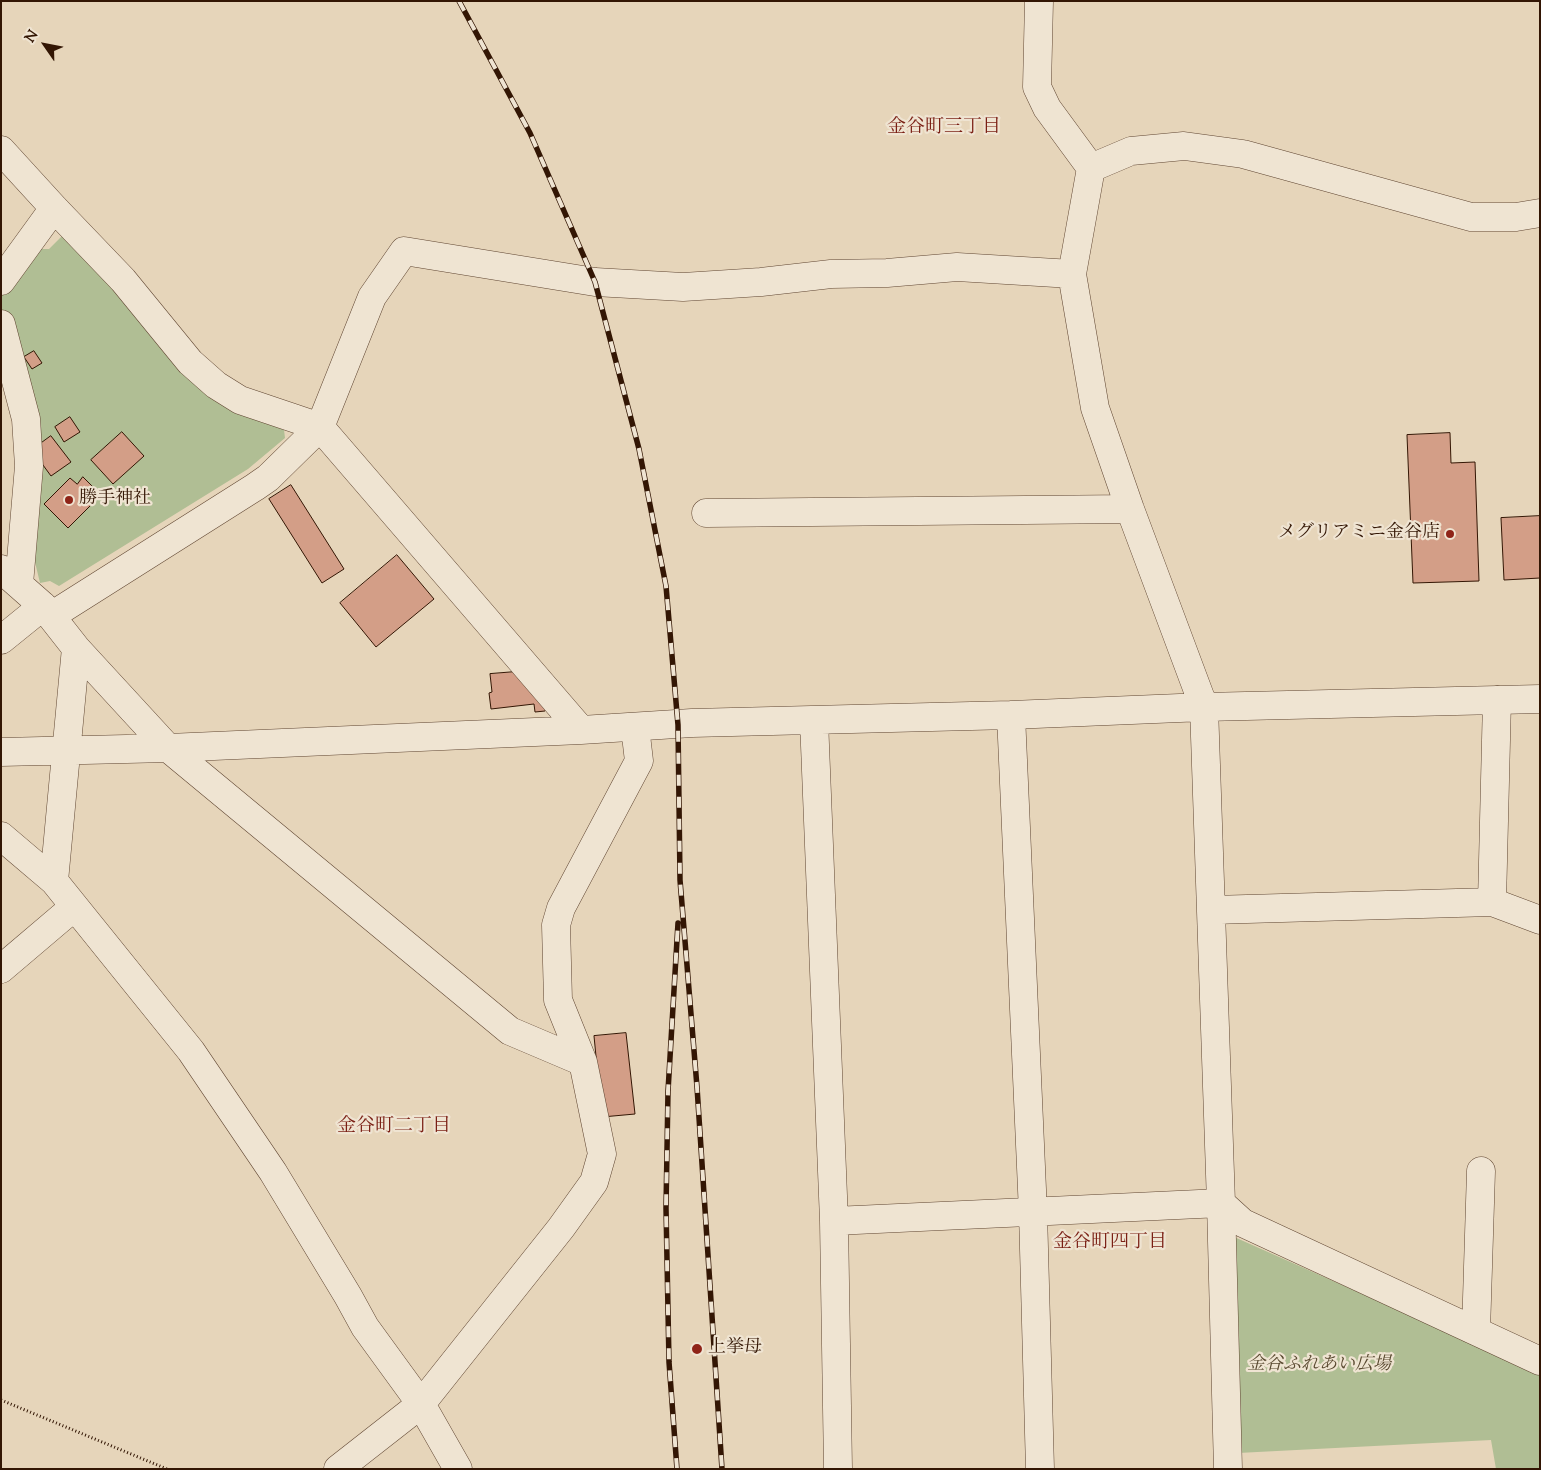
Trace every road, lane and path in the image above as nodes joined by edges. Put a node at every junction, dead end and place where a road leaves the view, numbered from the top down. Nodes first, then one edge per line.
1 (1039, 1) edge
2 (1, 150) edge
3 (1091, 168) junction
4 (54, 208) junction
5 (1540, 213) edge
6 (1072, 274) junction
7 (1, 282) edge
8 (1, 324) edge
9 (320, 427) junction
10 (1130, 509) junction
11 (706, 513) dead end
12 (10, 577) edge
13 (47, 611) junction
14 (1, 640) edge
15 (76, 648) junction
16 (1540, 699) edge
17 (1498, 700) junction
18 (1204, 707) junction
19 (1011, 715) junction
20 (814, 720) junction
21 (635, 727) junction
22 (581, 730) junction
23 (168, 748) junction
24 (66, 750) junction
25 (1, 752) edge
26 (1, 836) edge
27 (54, 881) junction
28 (1492, 902) junction
29 (74, 907) junction
30 (1212, 910) junction
31 (1540, 920) edge
32 (1, 969) edge
33 (583, 1062) junction
34 (1481, 1171) dead end
35 (1221, 1203) junction
36 (1033, 1212) junction
37 (834, 1222) junction
38 (1476, 1331) junction
39 (1540, 1361) edge
40 (1, 1400) edge
41 (421, 1404) junction
42 (167, 1469) edge
43 (338, 1469) edge
44 (458, 1469) edge
45 (838, 1469) edge
46 (1040, 1469) edge
47 (1228, 1469) edge

1 - 3 street
2 - 4 street
3 - 5 street
3 - 6 street
4 - 7 street
4 - 9 street
6 - 9 street
6 - 10 street
8 - 12 street
9 - 13 street
9 - 22 street
10 - 11 street
10 - 18 street
12 - 13 street
13 - 14 street
13 - 15 street
15 - 23 street
15 - 24 street
16 - 17 street
17 - 18 street
17 - 28 street
18 - 19 street
18 - 30 street
19 - 20 street
19 - 36 street
20 - 21 street
20 - 37 street
21 - 22 street
21 - 33 street
22 - 23 street
23 - 24 street
23 - 33 street
24 - 25 street
24 - 27 street
26 - 27 street
27 - 29 street
28 - 30 street
28 - 31 street
29 - 32 street
29 - 41 street
30 - 35 street
33 - 41 street
34 - 38 street
35 - 36 street
35 - 38 street
35 - 47 street
36 - 37 street
36 - 46 street
37 - 45 street
38 - 39 street
40 - 42 path
41 - 43 street
41 - 44 street

